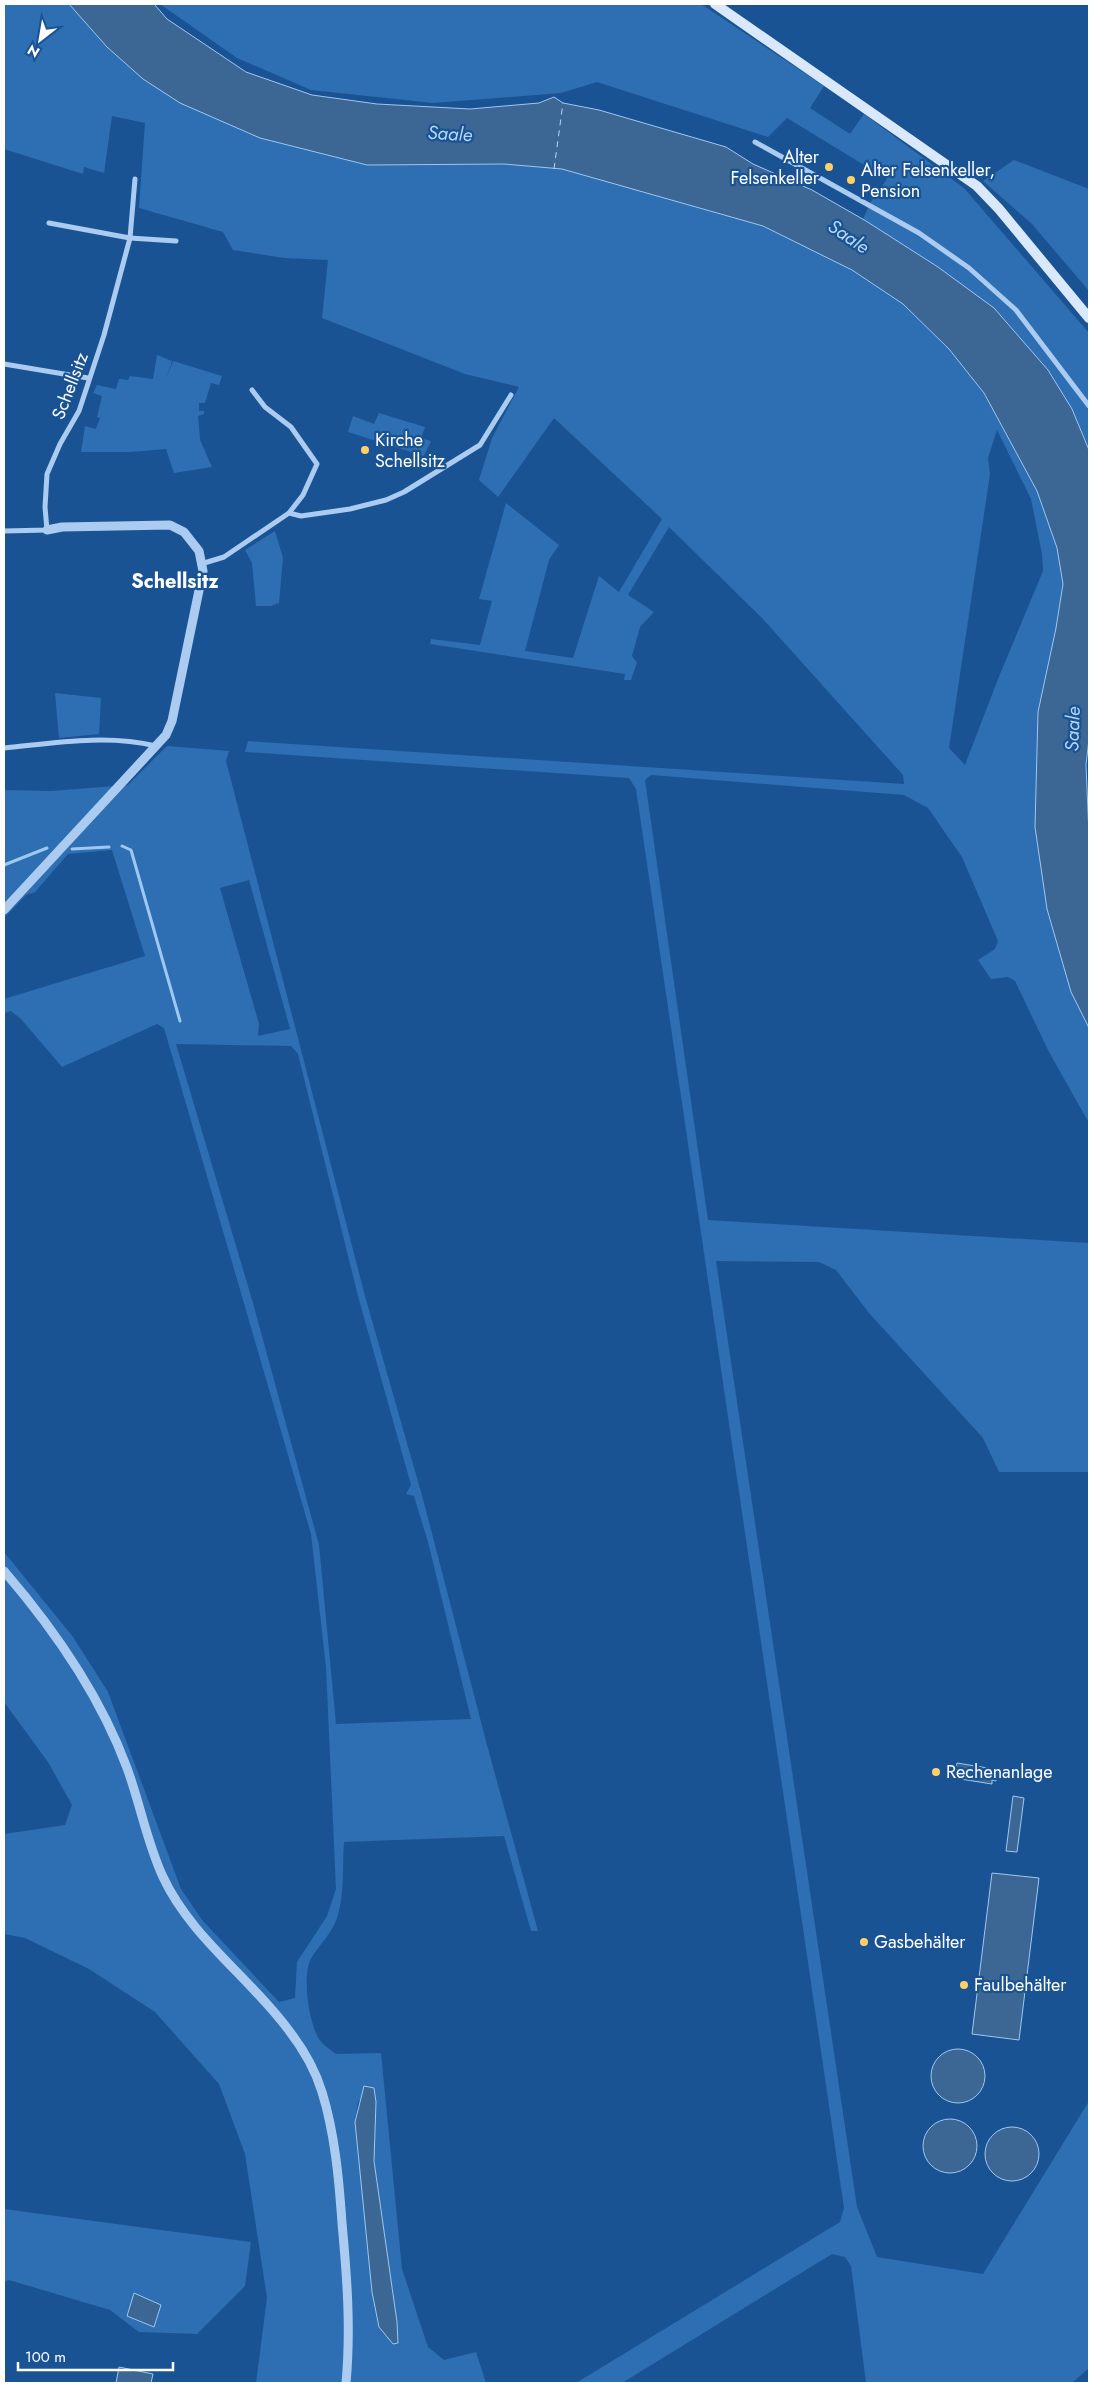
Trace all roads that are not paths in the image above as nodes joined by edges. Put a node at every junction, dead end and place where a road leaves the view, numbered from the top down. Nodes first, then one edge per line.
1 (715, 4) edge
2 (755, 142) dead end
3 (135, 179) dead end
4 (49, 223) dead end
5 (130, 238) junction
6 (176, 241) dead end
7 (1089, 318) edge
8 (4, 364) edge
9 (88, 378) junction
10 (252, 390) dead end
11 (511, 395) dead end
12 (1089, 406) edge
13 (289, 513) junction
14 (47, 530) junction
15 (4, 531) edge
16 (201, 564) junction
17 (156, 746) junction
18 (4, 748) edge
19 (4, 910) edge
20 (4, 1571) edge
21 (346, 2383) edge

1 - 7 main road
2 - 12 street
3 - 5 street, Schellsitz
4 - 5 street
5 - 6 street
5 - 9 street, Schellsitz
8 - 9 street
9 - 14 street, Schellsitz
10 - 13 street
11 - 13 street
13 - 16 street
14 - 15 street
14 - 16 street
16 - 17 street
17 - 18 street
17 - 19 street
20 - 21 street

